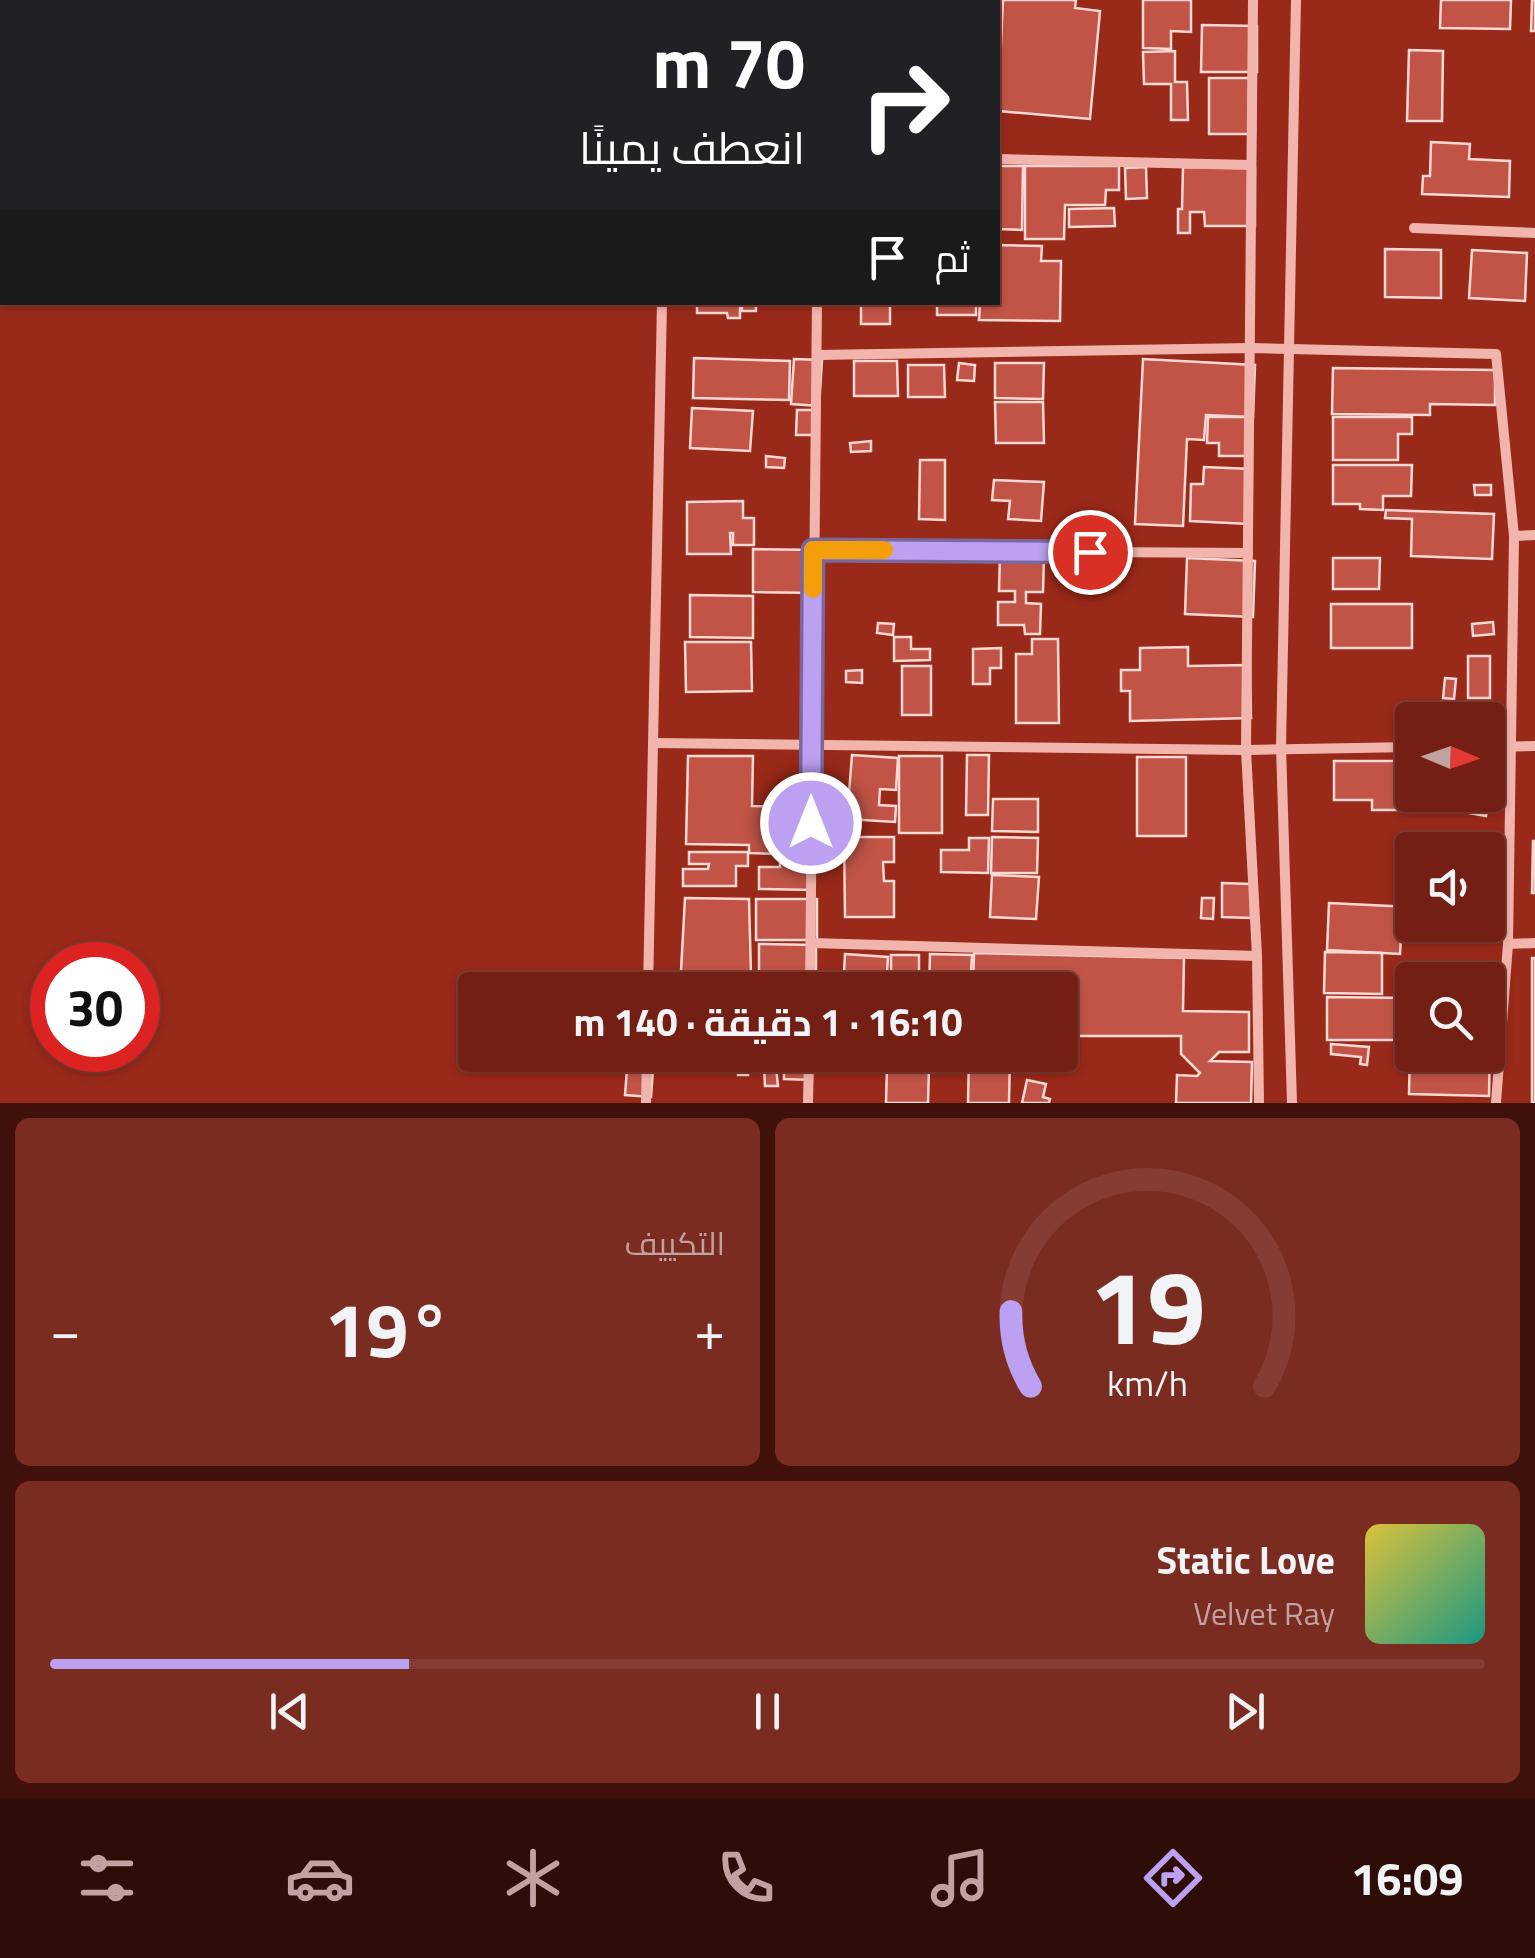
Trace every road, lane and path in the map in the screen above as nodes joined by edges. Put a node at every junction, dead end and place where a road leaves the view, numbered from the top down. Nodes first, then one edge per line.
1 (1253, 0) edge
2 (1296, 0) edge
3 (1000, 159) edge
4 (1250, 165) junction
5 (1414, 228) dead end
6 (1535, 233) edge
7 (662, 305) edge
8 (817, 305) edge
9 (1250, 348) junction
10 (1290, 351) junction
11 (817, 355) junction
12 (1535, 534) edge
13 (1514, 536) junction
14 (813, 550) junction
15 (1248, 553) junction
16 (654, 743) junction
17 (811, 744) junction
18 (1505, 746) edge
19 (1512, 746) junction
20 (1535, 746) edge
21 (1395, 747) edge
22 (1282, 748) junction
23 (1246, 750) junction
24 (811, 943) junction
25 (1508, 944) junction
26 (1535, 944) edge
27 (1257, 956) junction
28 (648, 972) edge
29 (810, 972) edge
30 (647, 1072) edge
31 (809, 1072) edge
32 (646, 1103) edge
33 (808, 1103) edge
34 (1259, 1103) edge
35 (1292, 1103) edge
36 (1496, 1103) edge

1 - 4 street
2 - 10 street
3 - 4 street
4 - 9 street
5 - 6 street
7 - 16 street
8 - 11 street
9 - 10 street
9 - 11 street
9 - 15 street
10 - 13 street
10 - 22 street
11 - 14 street
12 - 13 street
13 - 19 street
14 - 15 street
14 - 17 street
15 - 23 street
16 - 17 street
16 - 28 street
17 - 23 street
17 - 24 street
18 - 19 street
19 - 20 street
19 - 25 street
21 - 22 street
22 - 23 street
22 - 35 street
23 - 27 street
24 - 27 street
24 - 29 street
25 - 26 street
25 - 36 street
27 - 34 street
30 - 32 street
31 - 33 street

